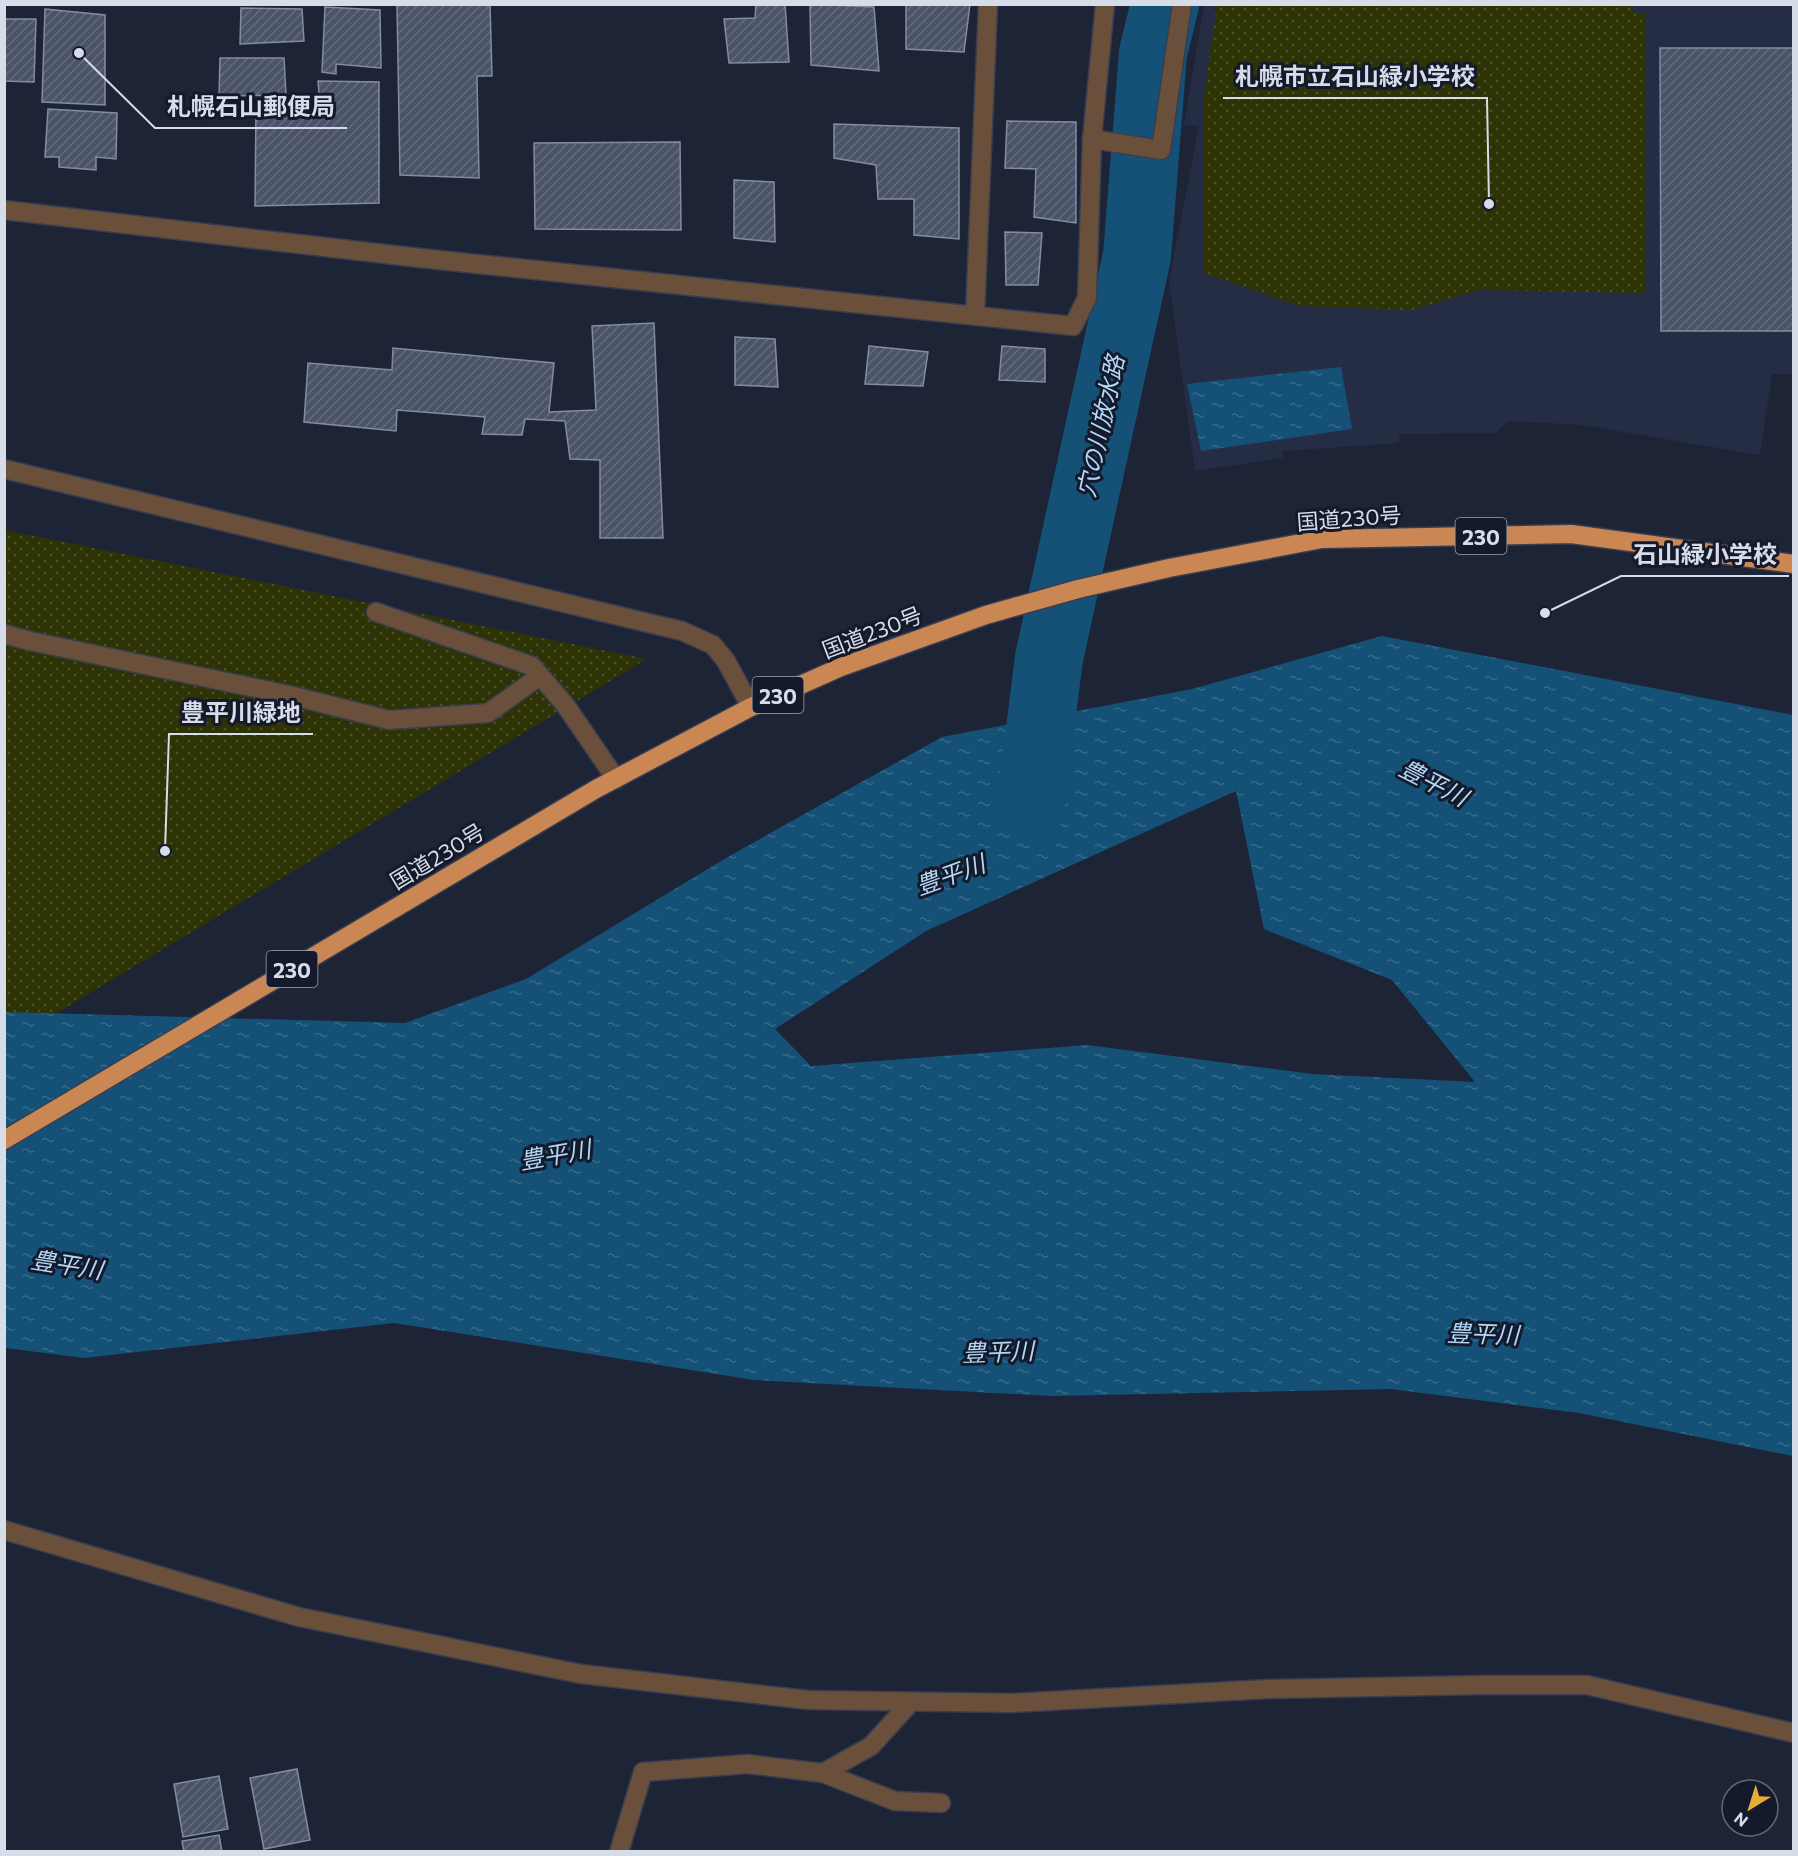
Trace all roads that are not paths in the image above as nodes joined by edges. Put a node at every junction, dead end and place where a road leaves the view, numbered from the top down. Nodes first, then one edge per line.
1 (988, 4) edge
2 (1105, 4) edge
3 (1182, 4) edge
4 (1092, 139) junction
5 (4, 210) edge
6 (975, 315) junction
7 (4, 469) edge
8 (1794, 564) edge
9 (376, 612) dead end
10 (4, 634) edge
11 (540, 676) junction
12 (752, 707) junction
13 (616, 779) junction
14 (4, 1140) edge
15 (4, 1530) edge
16 (911, 1702) junction
17 (1794, 1732) edge
18 (823, 1773) junction
19 (941, 1803) dead end
20 (619, 1851) edge

1 - 6 street
2 - 4 street
3 - 4 street
4 - 6 street
5 - 6 street
7 - 12 street
8 - 12 highway, 国道230号 / 230
9 - 11 street
10 - 11 street
11 - 13 street
12 - 13 highway, 国道230号 / 230
13 - 14 highway, 国道230号 / 230
15 - 16 street
16 - 17 street
16 - 18 street
18 - 19 street
18 - 20 street

